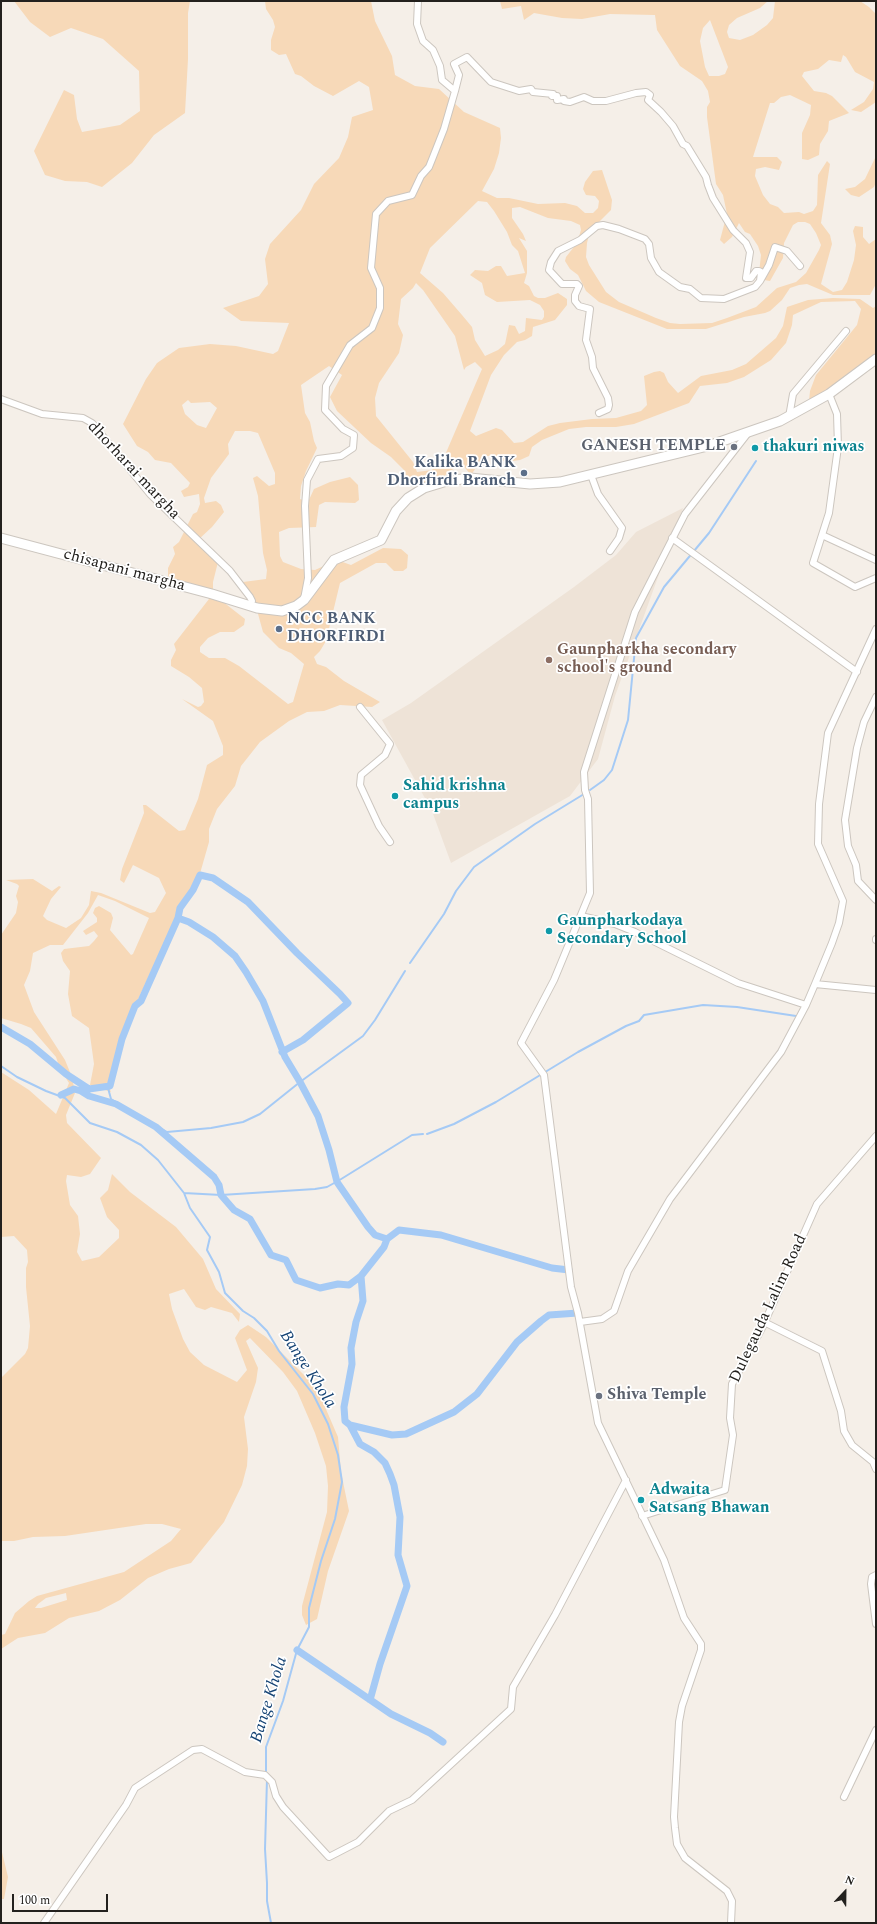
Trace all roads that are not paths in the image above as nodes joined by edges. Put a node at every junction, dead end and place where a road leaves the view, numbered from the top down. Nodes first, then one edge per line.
1 (418, 1) edge
2 (455, 91) junction
3 (800, 266) dead end
4 (760, 281) junction
5 (846, 331) dead end
6 (876, 360) edge
7 (830, 394) junction
8 (1, 399) edge
9 (599, 413) dead end
10 (789, 417) junction
11 (748, 433) junction
12 (591, 475) junction
13 (822, 535) junction
14 (1, 538) edge
15 (672, 538) junction
16 (610, 551) dead end
17 (876, 560) edge
18 (876, 578) edge
19 (304, 600) junction
20 (248, 606) junction
21 (876, 629) edge
22 (857, 672) junction
23 (876, 697) edge
24 (360, 707) dead end
25 (390, 842) dead end
26 (876, 900) edge
27 (581, 916) junction
28 (815, 984) junction
29 (876, 990) edge
30 (806, 1005) junction
31 (876, 1136) edge
32 (580, 1322) junction
33 (764, 1322) junction
34 (876, 1468) edge
35 (626, 1480) junction
36 (642, 1516) junction
37 (876, 1575) edge
38 (876, 1624) edge
39 (876, 1730) edge
40 (844, 1797) dead end
41 (44, 1923) edge
42 (731, 1923) edge

1 - 2 street
2 - 4 street
2 - 19 street
3 - 4 street
4 - 9 street
5 - 10 street
6 - 7 street
7 - 10 street
7 - 13 street
8 - 20 street, dhorharai margha
10 - 11 street
11 - 12 street
11 - 15 street
12 - 16 street
12 - 19 street
13 - 17 street
13 - 18 street
14 - 20 street, chisapani margha
15 - 22 street
15 - 27 street
19 - 20 street, chisapani margha
21 - 22 street
22 - 28 street
23 - 26 street
24 - 25 street
27 - 30 street
27 - 32 street
28 - 29 street
28 - 30 street
30 - 32 street
31 - 33 street, Dulegauda Lalim Road
32 - 35 street
33 - 34 street
33 - 36 street, Dulegauda Lalim Road
35 - 36 street
35 - 41 street
36 - 42 street
37 - 38 street
39 - 40 street

